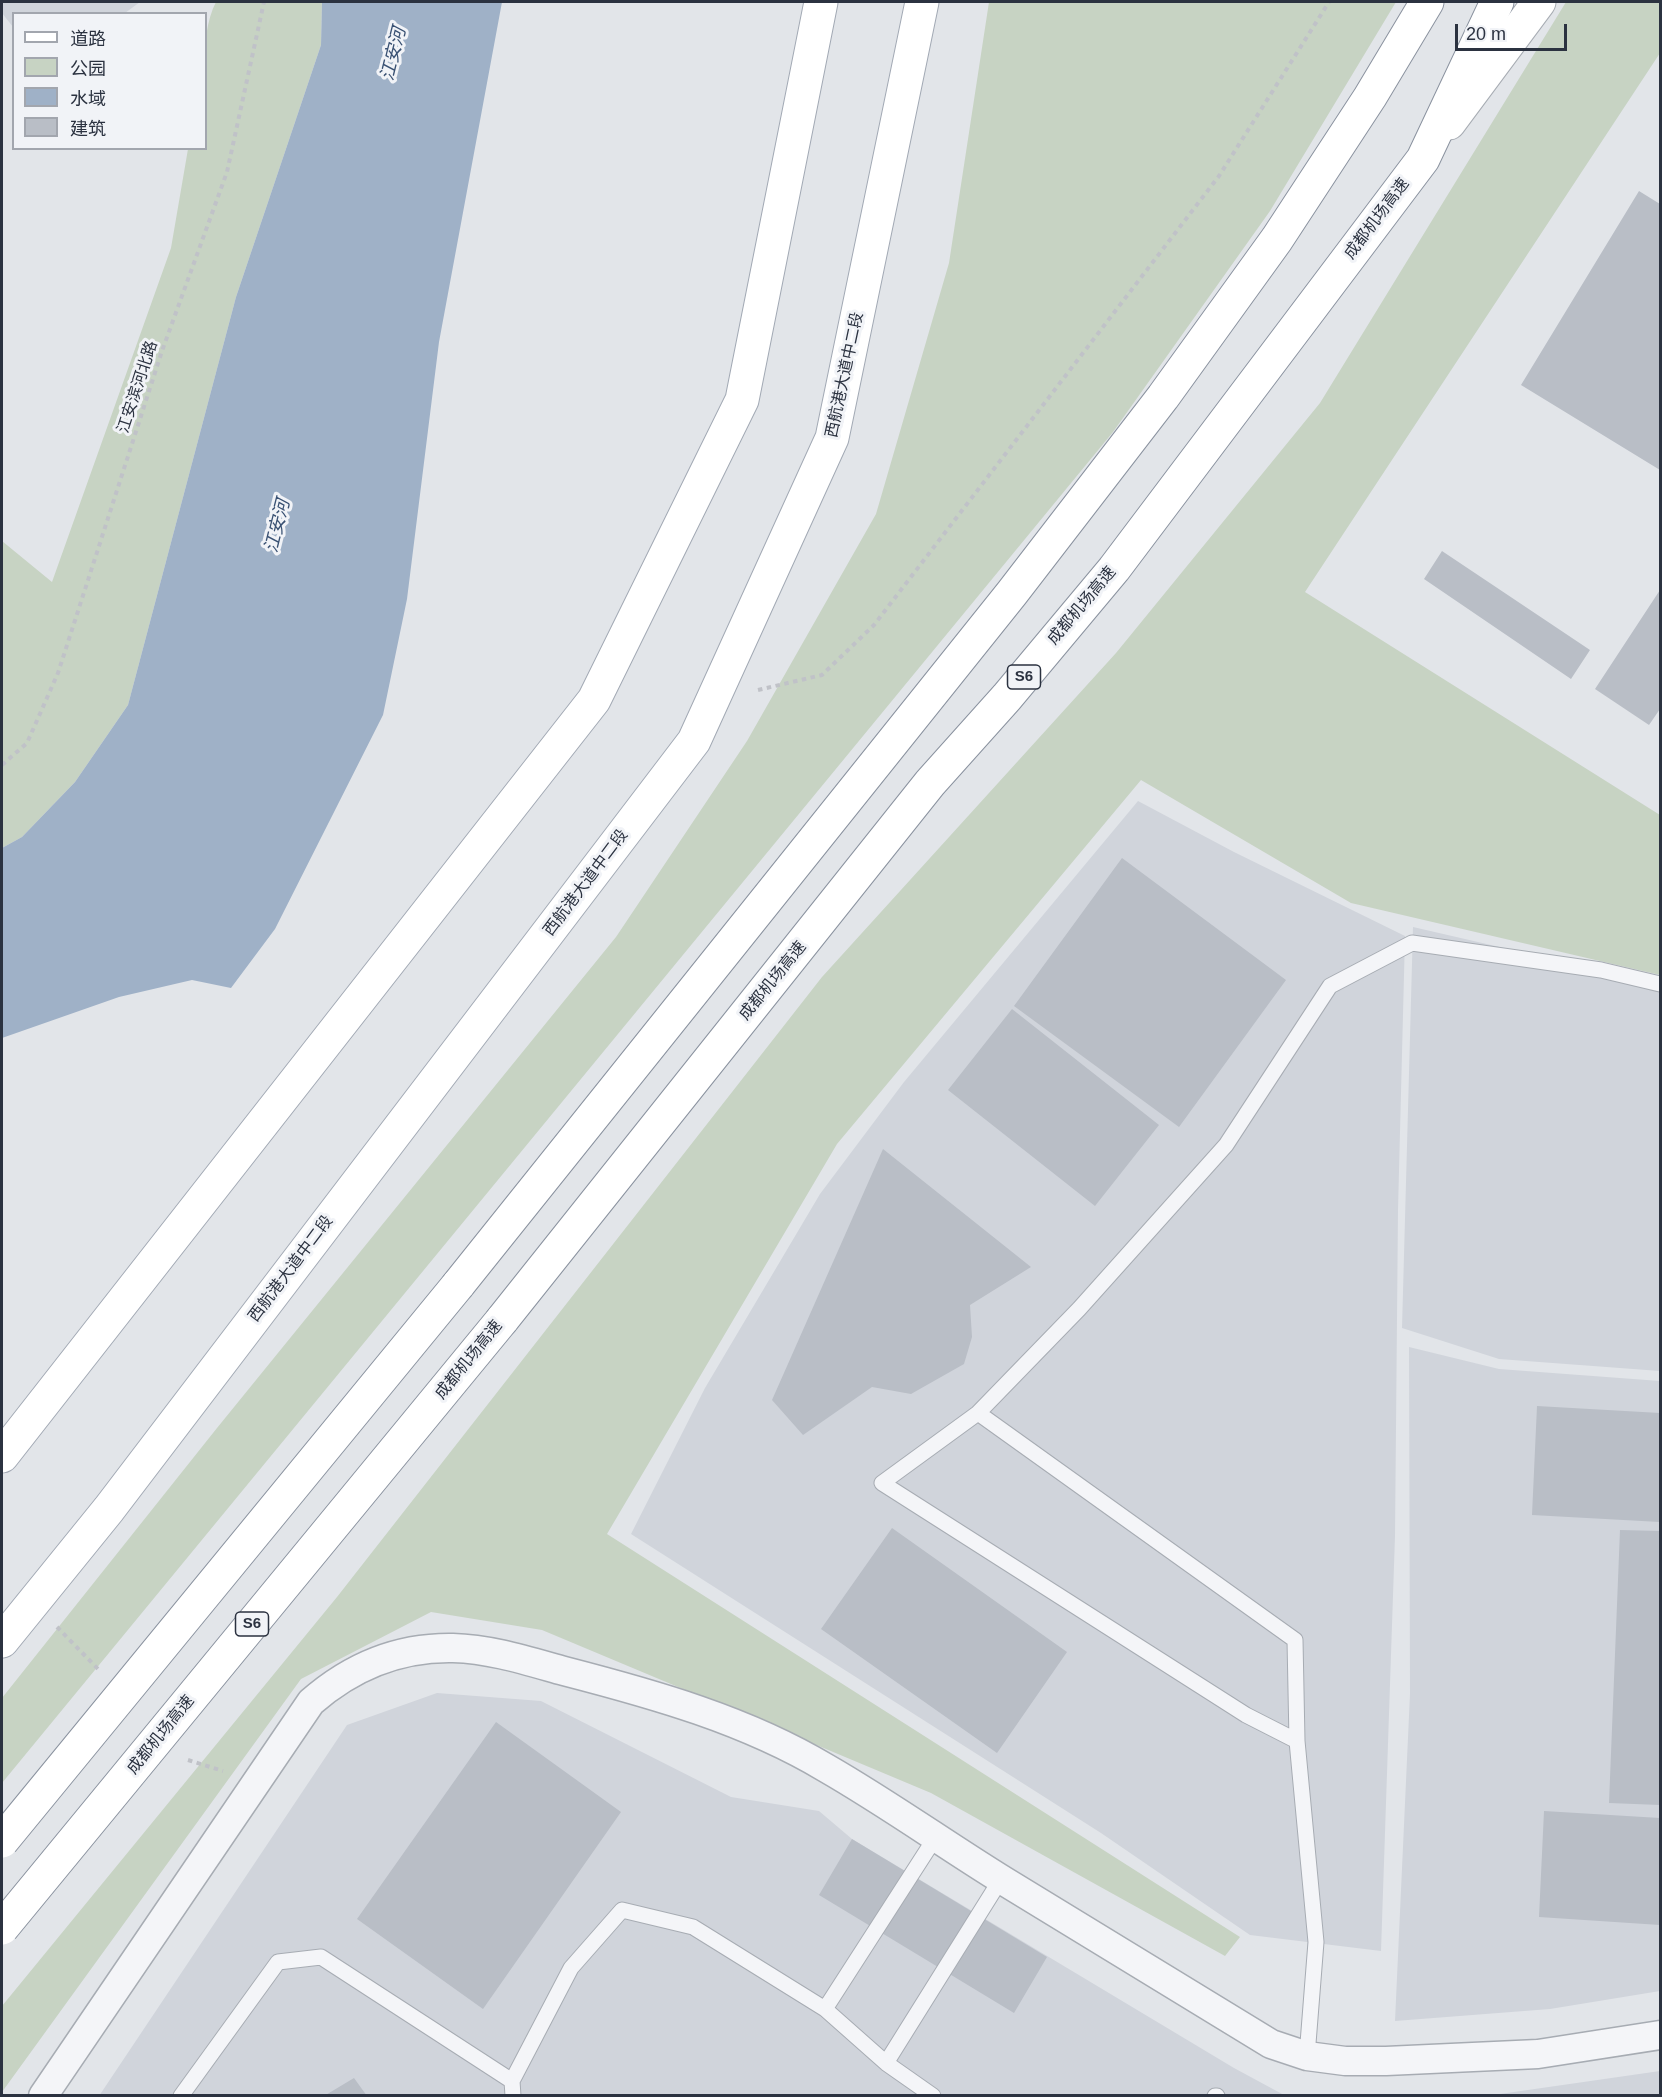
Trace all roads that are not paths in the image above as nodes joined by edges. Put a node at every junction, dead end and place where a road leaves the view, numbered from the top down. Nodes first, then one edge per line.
1 (821, 2) edge
2 (922, 2) edge
3 (1427, 2) edge
4 (1497, 2) edge
5 (1539, 2) edge
6 (1423, 159) junction
7 (1660, 984) edge
8 (978, 1413) junction
9 (4, 1452) edge
10 (2, 1641) edge
11 (1297, 1741) junction
12 (936, 1838) junction
13 (2, 1840) edge
14 (1001, 1879) junction
15 (2, 1928) edge
16 (825, 2009) junction
17 (1660, 2035) edge
18 (1307, 2056) junction
19 (886, 2063) junction
20 (512, 2088) edge
21 (43, 2096) edge
22 (181, 2096) edge
23 (933, 2096) edge

1 - 9 main road
2 - 10 main road, 西航港大道中二段
3 - 13 main road, bridge
4 - 6 main road, 成都机场高速 / S6
5 - 6 main road
6 - 15 main road, 成都机场高速 / S6, bridge
7 - 8 lane
8 - 11 lane
8 - 11 lane
11 - 18 lane
12 - 14 street
12 - 16 lane
12 - 21 street
14 - 18 street
14 - 19 lane
16 - 19 lane
16 - 20 lane
17 - 18 street
19 - 23 lane
20 - 22 lane

